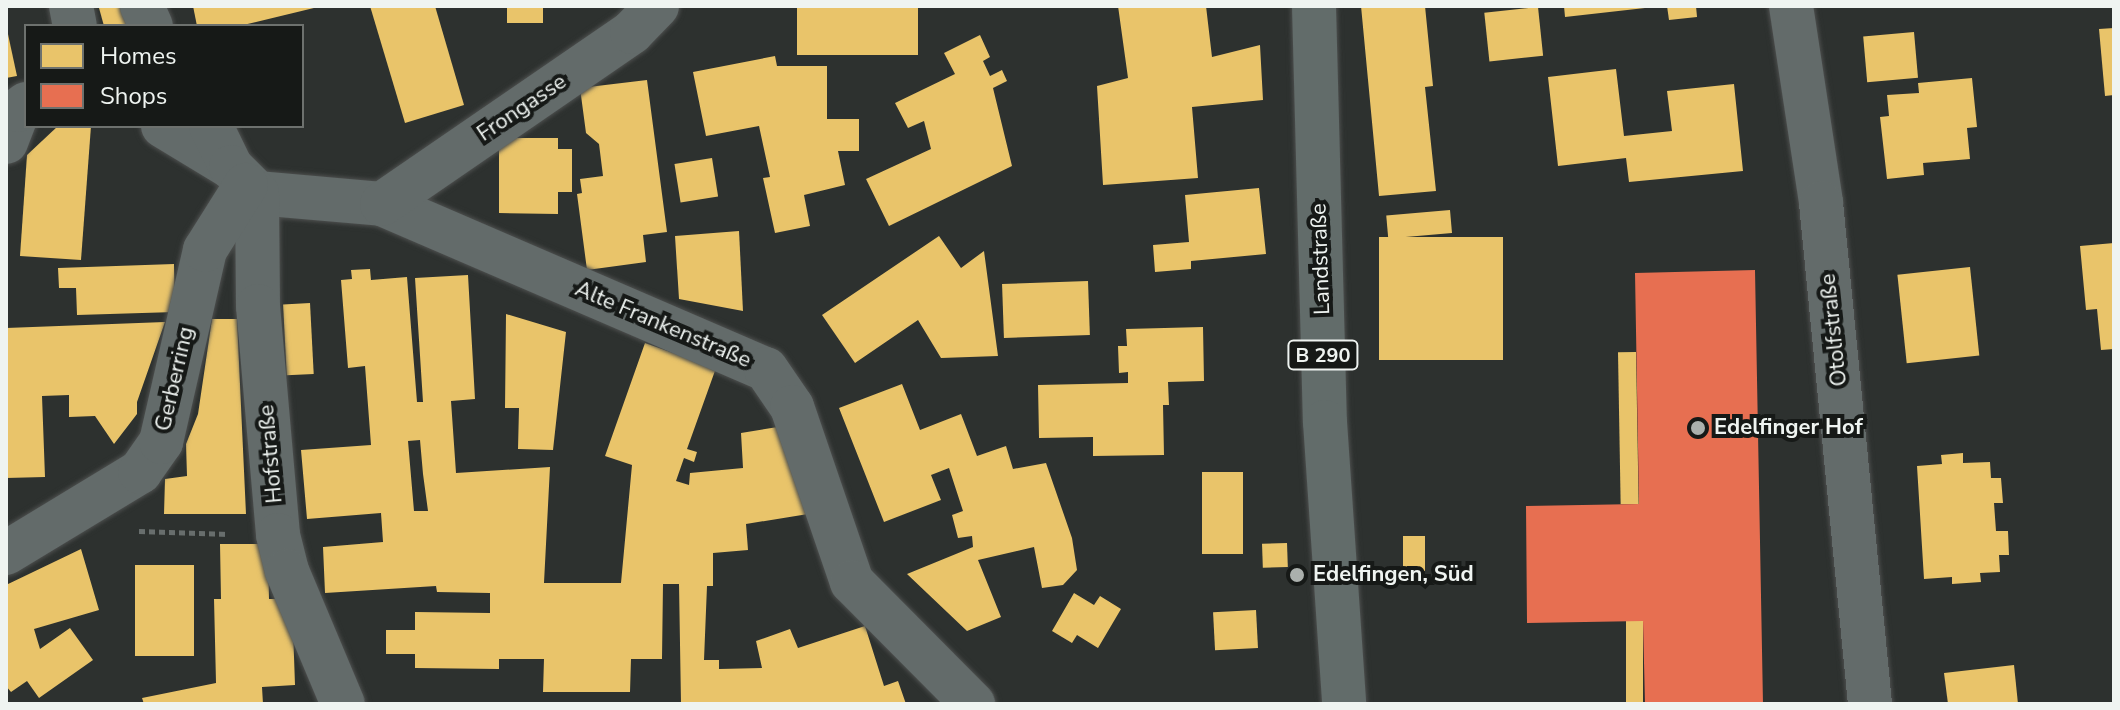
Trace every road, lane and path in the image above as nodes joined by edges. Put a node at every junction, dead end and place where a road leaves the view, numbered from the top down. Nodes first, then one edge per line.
1 (657, 6) edge
2 (1314, 6) edge
3 (1791, 6) edge
4 (24, 106) edge
5 (166, 128) edge
6 (212, 128) edge
7 (6, 142) edge
8 (245, 182) junction
9 (382, 204) junction
10 (82, 509) junction
11 (278, 535) junction
12 (6, 553) edge
13 (343, 704) edge
14 (973, 704) edge
15 (1344, 704) edge
16 (1870, 704) edge

1 - 9 street, Frongasse
2 - 15 main road, Landstraße / B 290
3 - 16 street, Otolfstraße
4 - 7 street
5 - 8 street
6 - 8 street
8 - 9 street, Alte Frankenstraße
8 - 10 street, Gerberring
8 - 11 street, Hofstraße
9 - 14 street, Alte Frankenstraße
10 - 11 path
10 - 12 street, Gerberring
11 - 13 street, Hofstraße

